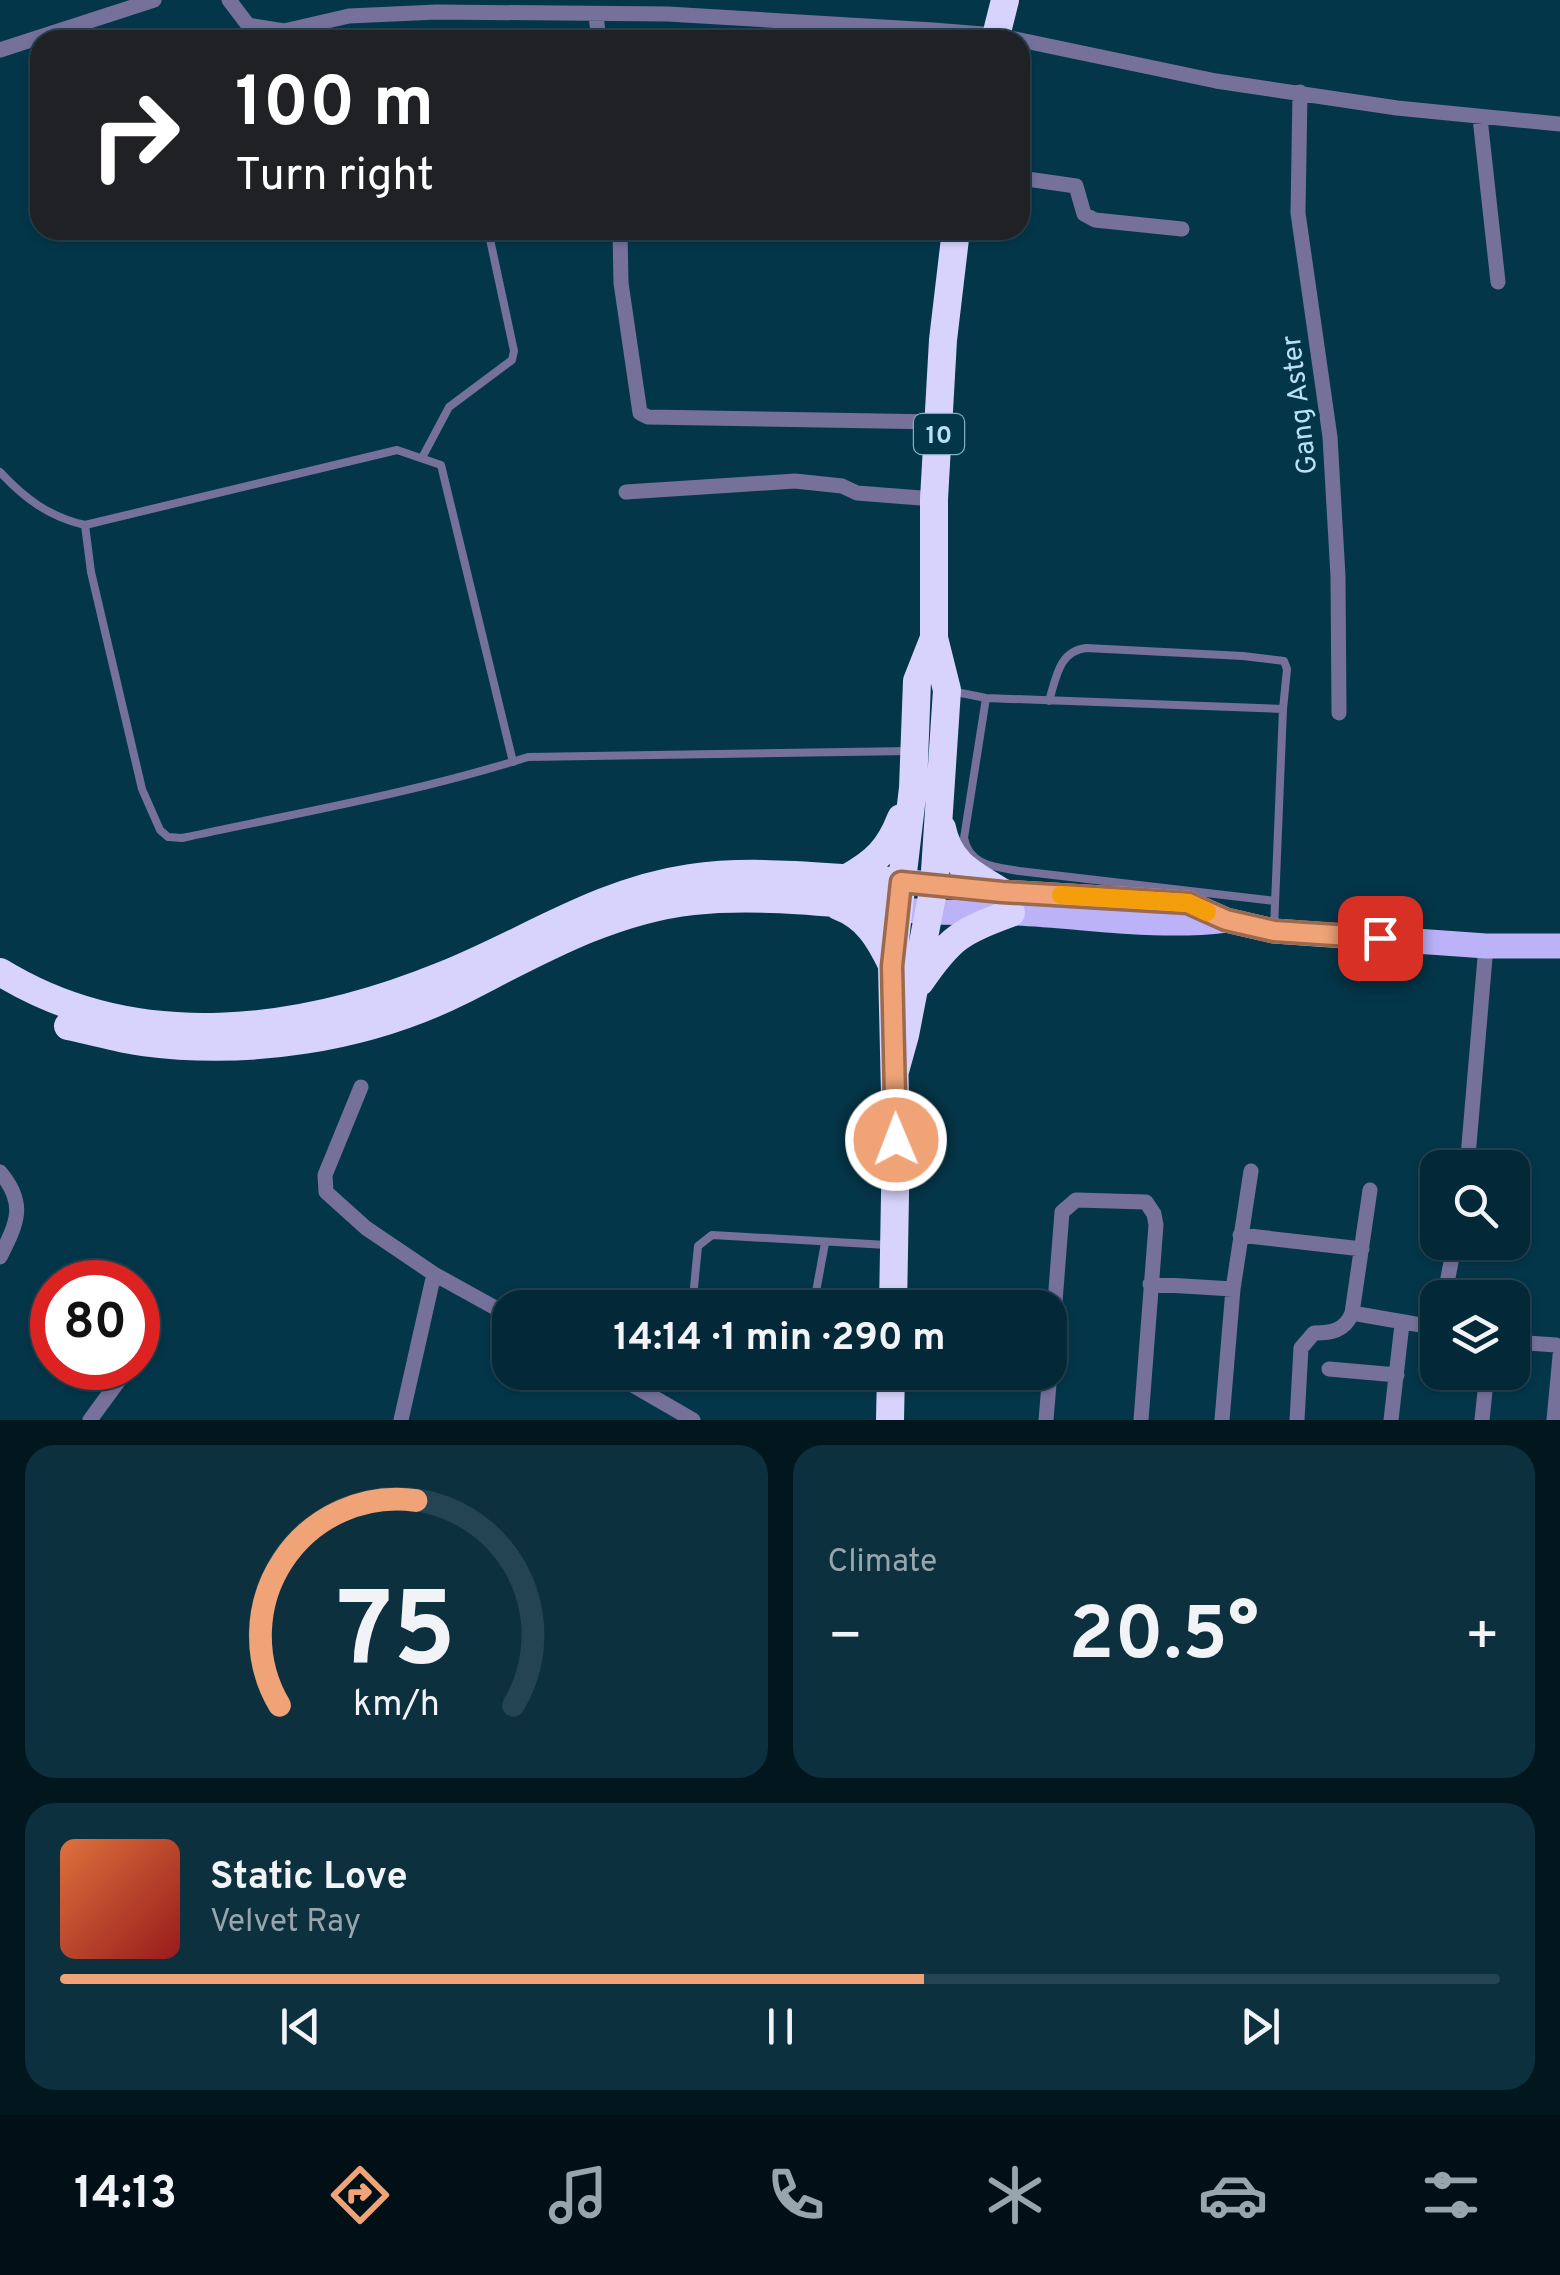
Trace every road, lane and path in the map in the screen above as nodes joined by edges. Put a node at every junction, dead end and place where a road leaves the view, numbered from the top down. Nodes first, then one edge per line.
1 (154, 0) edge
2 (229, 0) edge
3 (1005, 0) edge
4 (412, 6) edge
5 (596, 16) junction
6 (62, 30) edge
7 (598, 30) edge
8 (888, 30) edge
9 (997, 30) edge
10 (30, 40) edge
11 (1030, 45) edge
12 (0, 50) edge
13 (1300, 92) junction
14 (1480, 118) junction
15 (1560, 124) edge
16 (1030, 179) edge
17 (1182, 230) dead end
18 (490, 240) edge
19 (620, 240) edge
20 (955, 240) edge
21 (1498, 282) dead end
22 (939, 422) junction
23 (423, 456) junction
24 (0, 472) edge
25 (626, 492) dead end
26 (934, 499) junction
27 (85, 525) junction
28 (934, 638) junction
29 (947, 690) junction
30 (986, 698) junction
31 (1049, 701) junction
32 (1283, 709) junction
33 (1339, 713) dead end
34 (916, 751) junction
35 (513, 762) junction
36 (913, 788) junction
37 (939, 812) junction
38 (835, 891) junction
39 (900, 896) junction
40 (932, 900) junction
41 (1275, 901) junction
42 (1007, 902) junction
43 (1260, 917) junction
44 (1486, 946) junction
45 (1560, 946) edge
46 (892, 966) junction
47 (0, 972) edge
48 (0, 992) edge
49 (913, 992) junction
50 (894, 1072) junction
51 (362, 1087) dead end
52 (1469, 1150) edge
53 (1251, 1171) dead end
54 (0, 1172) edge
55 (1370, 1190) dead end
56 (1240, 1235) junction
57 (825, 1244) junction
58 (893, 1245) junction
59 (1362, 1249) junction
60 (0, 1256) edge
61 (434, 1274) junction
62 (1150, 1284) junction
63 (1233, 1289) junction
64 (694, 1290) edge
65 (816, 1290) edge
66 (892, 1290) edge
67 (1055, 1290) edge
68 (492, 1306) edge
69 (1352, 1313) junction
70 (1402, 1324) junction
71 (1420, 1326) edge
72 (1530, 1343) edge
73 (1560, 1357) edge
74 (1329, 1369) dead end
75 (1397, 1375) junction
76 (112, 1390) edge
77 (641, 1390) edge
78 (891, 1390) edge
79 (1048, 1390) edge
80 (1485, 1390) edge
81 (90, 1420) edge
82 (401, 1420) edge
83 (692, 1420) edge
84 (890, 1420) edge
85 (1046, 1420) edge
86 (1141, 1420) edge
87 (1222, 1420) edge
88 (1298, 1420) edge
89 (1391, 1420) edge
90 (1482, 1420) edge
91 (1554, 1420) edge

1 - 6 street
2 - 4 street
3 - 9 highway
4 - 5 street
5 - 7 street
5 - 8 street
10 - 12 street
11 - 13 street
13 - 14 street
13 - 33 street, Gang Aster
14 - 15 street
14 - 21 street
16 - 17 street
18 - 23 lane
19 - 22 street
20 - 22 highway, 10
22 - 26 highway, 10
23 - 27 lane
23 - 35 lane
24 - 27 lane
25 - 26 street
26 - 28 highway, 10
27 - 35 lane
28 - 29 highway, 10
28 - 34 highway, 10
29 - 30 lane
29 - 37 highway, 10
30 - 31 lane
30 - 43 lane
31 - 32 lane
31 - 32 lane
32 - 41 lane
34 - 35 lane
34 - 36 highway, 10
36 - 38 highway
36 - 39 highway, 10
37 - 40 highway, 10
37 - 42 highway
38 - 39 highway
38 - 46 highway
38 - 47 highway
38 - 48 highway
39 - 40 main road
39 - 46 highway, 10
40 - 42 main road
40 - 49 highway, 10
41 - 43 lane
41 - 43 lane
42 - 43 main road
42 - 49 highway
43 - 44 main road
44 - 45 main road
44 - 52 street
46 - 50 highway, 10
49 - 50 highway, 10
50 - 58 highway, 10
51 - 61 street
53 - 56 street
54 - 60 street
55 - 59 street
56 - 59 street
56 - 63 street
57 - 58 lane
57 - 64 lane
57 - 65 lane
58 - 66 highway, 10
59 - 69 street
61 - 68 street
61 - 82 street
62 - 63 street
62 - 67 street
62 - 86 street
63 - 87 street
69 - 70 street
69 - 88 street
70 - 71 street
70 - 75 street
72 - 73 street
73 - 91 street
74 - 75 street
75 - 89 street
76 - 81 street
77 - 83 street
78 - 84 highway
79 - 85 street
80 - 90 street

